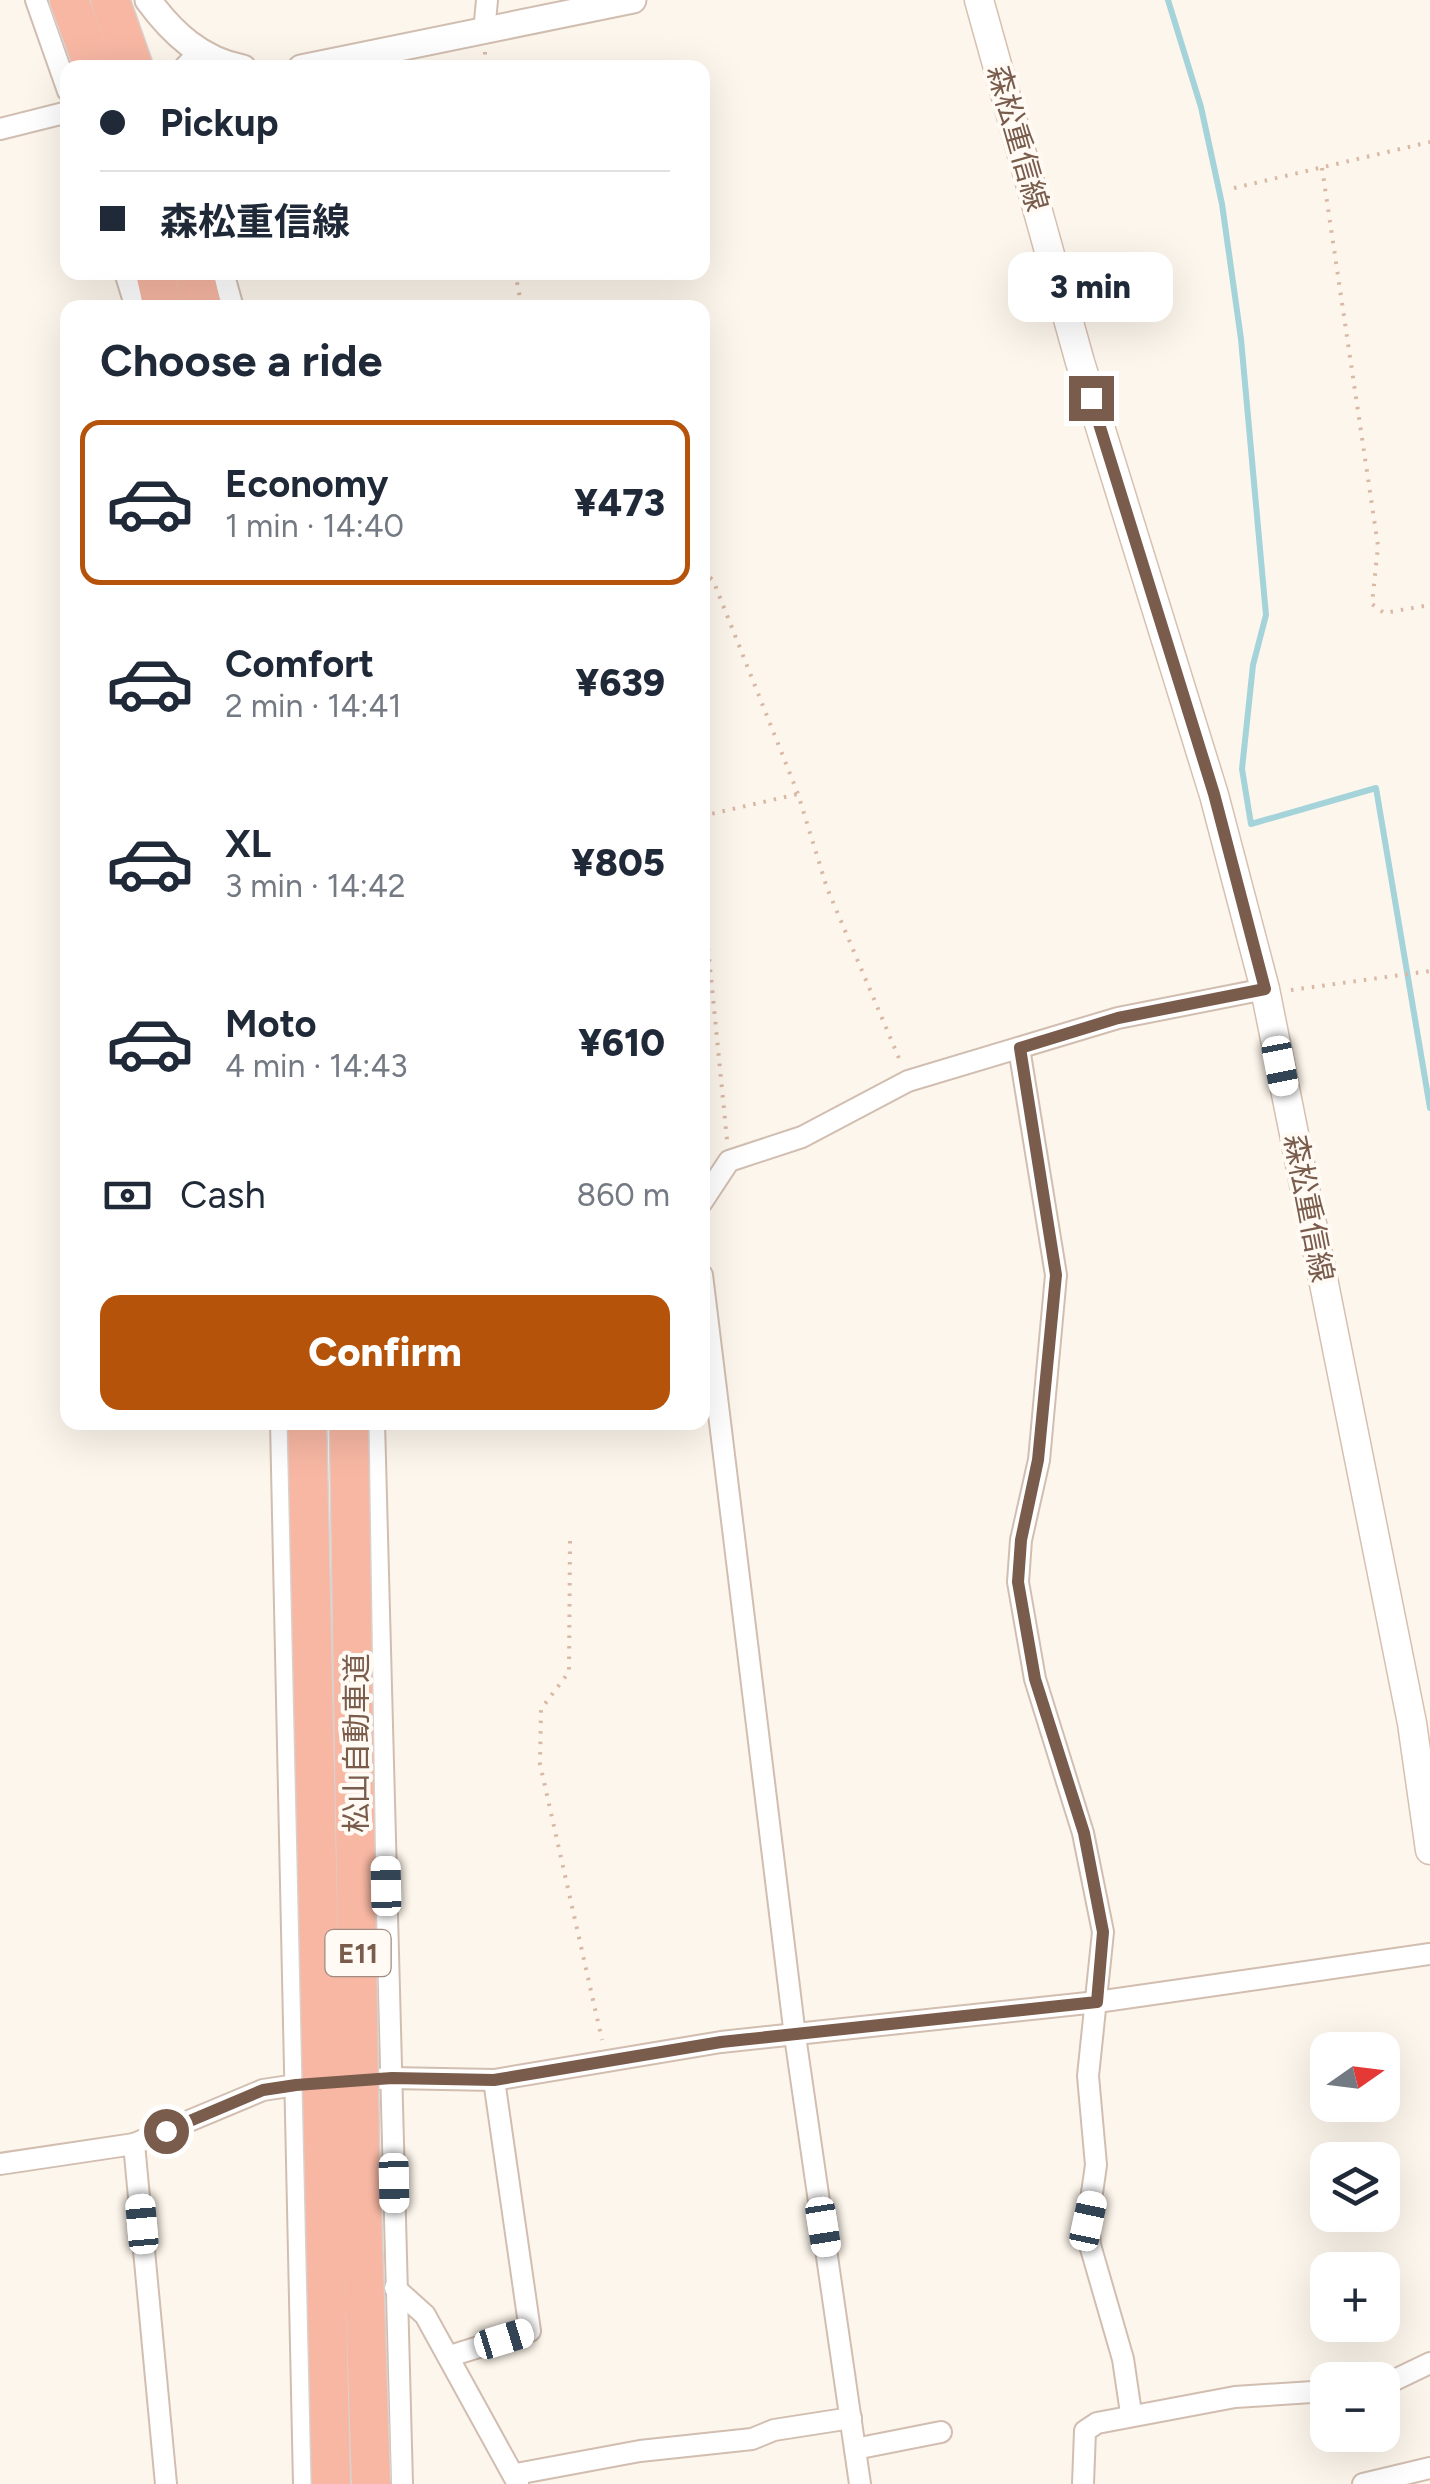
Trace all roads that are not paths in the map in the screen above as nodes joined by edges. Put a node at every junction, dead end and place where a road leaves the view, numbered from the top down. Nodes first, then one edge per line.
1 (36, 0) edge
2 (69, 0) edge
3 (110, 0) edge
4 (486, 0) edge
5 (633, 0) edge
6 (979, 0) edge
7 (158, 4) edge
8 (484, 32) junction
9 (91, 60) edge
10 (131, 60) edge
11 (191, 60) edge
12 (342, 60) edge
13 (60, 69) edge
14 (60, 114) edge
15 (0, 129) edge
16 (1265, 989) junction
17 (1020, 1048) junction
18 (710, 1190) edge
19 (710, 1341) edge
20 (281, 1430) edge
21 (307, 1430) edge
22 (349, 1430) edge
23 (374, 1430) edge
24 (1421, 1721) edge
25 (1430, 1850) edge
26 (1430, 1954) edge
27 (1097, 2002) junction
28 (795, 2036) junction
29 (392, 2078) junction
30 (494, 2080) junction
31 (296, 2085) junction
32 (134, 2144) junction
33 (0, 2164) edge
34 (396, 2288) junction
35 (450, 2356) junction
36 (1430, 2363) edge
37 (1400, 2377) edge
38 (1310, 2392) edge
39 (1131, 2413) junction
40 (851, 2418) junction
41 (941, 2432) dead end
42 (856, 2449) junction
43 (1430, 2468) edge
44 (517, 2479) edge
45 (166, 2484) edge
46 (304, 2484) edge
47 (331, 2484) edge
48 (371, 2484) edge
49 (402, 2484) edge
50 (860, 2484) edge
51 (1083, 2484) edge
52 (1363, 2484) edge

1 - 13 street
2 - 9 highway
3 - 10 highway
4 - 8 street
5 - 8 street
6 - 16 main road, 森松重信線
7 - 11 street
8 - 12 street
14 - 15 street
16 - 17 street
16 - 24 main road, 森松重信線
17 - 18 street
17 - 27 street
19 - 28 street
20 - 31 street
21 - 47 highway, 松山自動車道 / E11, bridge
22 - 48 highway, 松山自動車道 / E11, bridge
23 - 29 street
24 - 25 main road, 森松重信線
26 - 27 street
27 - 28 street
27 - 39 street
28 - 30 street
28 - 40 street
29 - 30 street
29 - 31 street
29 - 34 street
30 - 35 street
31 - 32 street
31 - 46 street
32 - 33 street
32 - 45 street
34 - 35 street
34 - 49 street
35 - 44 street
36 - 37 street
38 - 39 street
39 - 51 street
40 - 42 street
40 - 44 street
41 - 42 street
42 - 50 street
43 - 52 street

